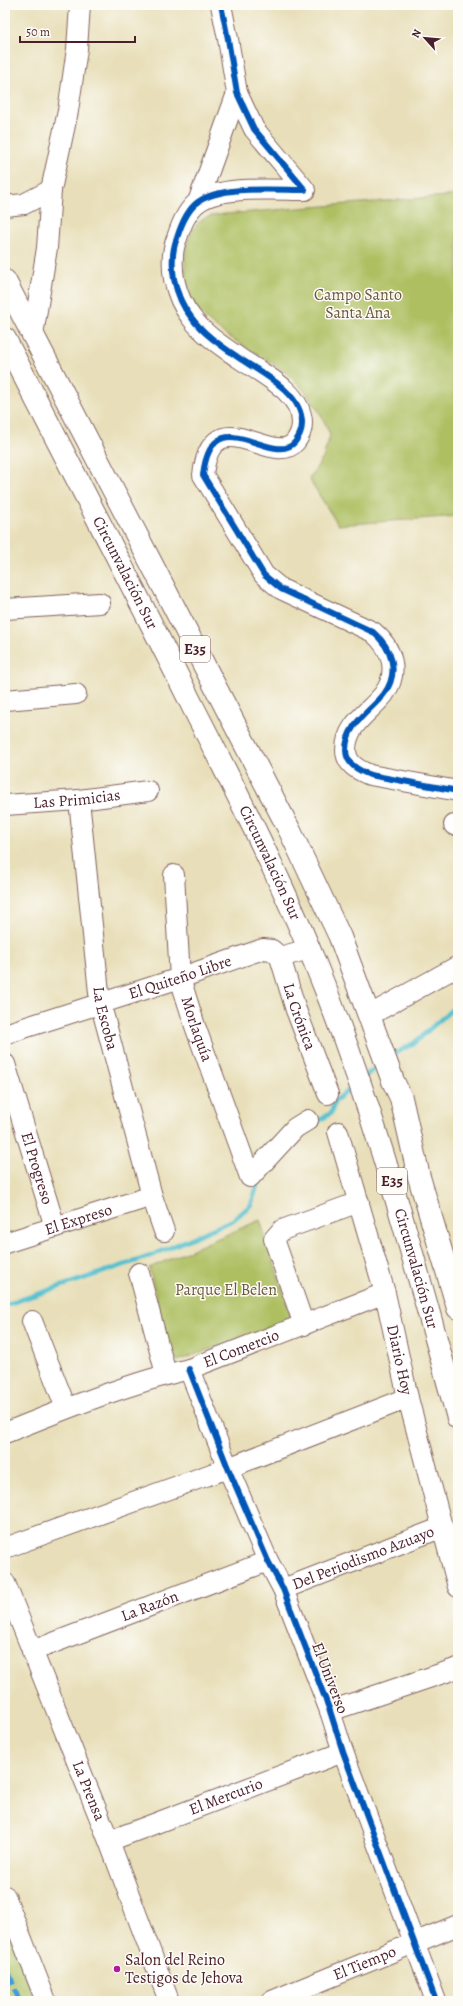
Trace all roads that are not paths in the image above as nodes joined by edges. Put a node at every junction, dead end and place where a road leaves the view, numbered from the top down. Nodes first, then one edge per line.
1 (80, 5) edge
2 (221, 5) edge
3 (236, 93) junction
4 (51, 190) junction
5 (198, 202) junction
6 (5, 206) edge
7 (5, 281) edge
8 (5, 340) edge
9 (46, 363) junction
10 (100, 603) dead end
11 (5, 609) edge
12 (76, 694) dead end
13 (5, 700) edge
14 (148, 791) dead end
15 (458, 791) edge
16 (79, 800) junction
17 (5, 805) edge
18 (174, 875) dead end
19 (309, 949) junction
20 (271, 953) junction
21 (458, 966) edge
22 (180, 978) junction
23 (100, 1002) junction
24 (370, 1015) junction
25 (5, 1034) edge
26 (5, 1064) edge
27 (328, 1094) dead end
28 (308, 1120) dead end
29 (338, 1132) dead end
30 (152, 1196) junction
31 (359, 1202) junction
32 (55, 1227) junction
33 (164, 1230) dead end
34 (5, 1244) edge
35 (139, 1273) dead end
36 (385, 1293) junction
37 (458, 1308) edge
38 (32, 1321) dead end
39 (304, 1325) junction
40 (189, 1369) junction
41 (166, 1374) junction
42 (408, 1398) junction
43 (66, 1408) junction
44 (458, 1418) edge
45 (5, 1433) edge
46 (228, 1468) junction
47 (443, 1527) junction
48 (5, 1548) edge
49 (268, 1562) junction
50 (5, 1583) edge
51 (458, 1587) edge
52 (283, 1589) junction
53 (32, 1651) junction
54 (458, 1668) edge
55 (330, 1711) junction
56 (343, 1752) junction
57 (109, 1841) junction
58 (5, 1896) edge
59 (458, 1925) edge
60 (415, 1943) junction
61 (46, 2001) edge
62 (169, 2001) edge
63 (272, 2001) edge
64 (436, 2001) edge

1 - 4 street
2 - 3 street
3 - 5 street
3 - 5 street
4 - 6 street
4 - 9 street
5 - 15 street
7 - 9 highway, Circunvalación Sur / E35
8 - 19 highway, Circunvalación Sur / E35
9 - 24 highway, Circunvalación Sur / E35
10 - 11 street
12 - 13 street
14 - 16 street, Las Primicias
16 - 17 street, Las Primicias
16 - 23 street, La Escoba
18 - 22 street, Morlaquía
19 - 20 street, El Quiteño Libre
19 - 44 highway, Circunvalación Sur / E35
20 - 22 street, El Quiteño Libre
20 - 27 street, La Crónica
21 - 24 street
22 - 23 street, El Quiteño Libre
22 - 28 street, Morlaquía
23 - 25 street, El Quiteño Libre
23 - 30 street, La Escoba
24 - 37 highway, Circunvalación Sur / E35
26 - 32 street, El Progreso
29 - 31 street, Diario Hoy
30 - 32 street, El Expreso
30 - 33 street, La Escoba
31 - 36 street, Diario Hoy
31 - 39 street
32 - 34 street, El Expreso
35 - 41 street
36 - 39 street, El Comercio
36 - 42 street, Diario Hoy
38 - 43 street
39 - 40 street, El Comercio
40 - 41 street, El Comercio
40 - 46 street, El Universo
41 - 43 street, El Comercio
42 - 46 street
42 - 47 street, Diario Hoy
43 - 45 street, El Comercio
46 - 48 street
46 - 49 street, El Universo
47 - 51 street, Diario Hoy
47 - 52 street, Del Periodismo Azuayo
49 - 52 street, El Universo
49 - 53 street, La Razón
50 - 53 street, La Prensa
52 - 55 street, El Universo
53 - 57 street, La Prensa
54 - 55 street
55 - 56 street, El Universo
56 - 57 street, El Mercurio
56 - 60 street, El Universo
57 - 62 street, La Prensa
58 - 61 street
59 - 60 street, El Tiempo
60 - 63 street, El Tiempo
60 - 64 street, El Universo

